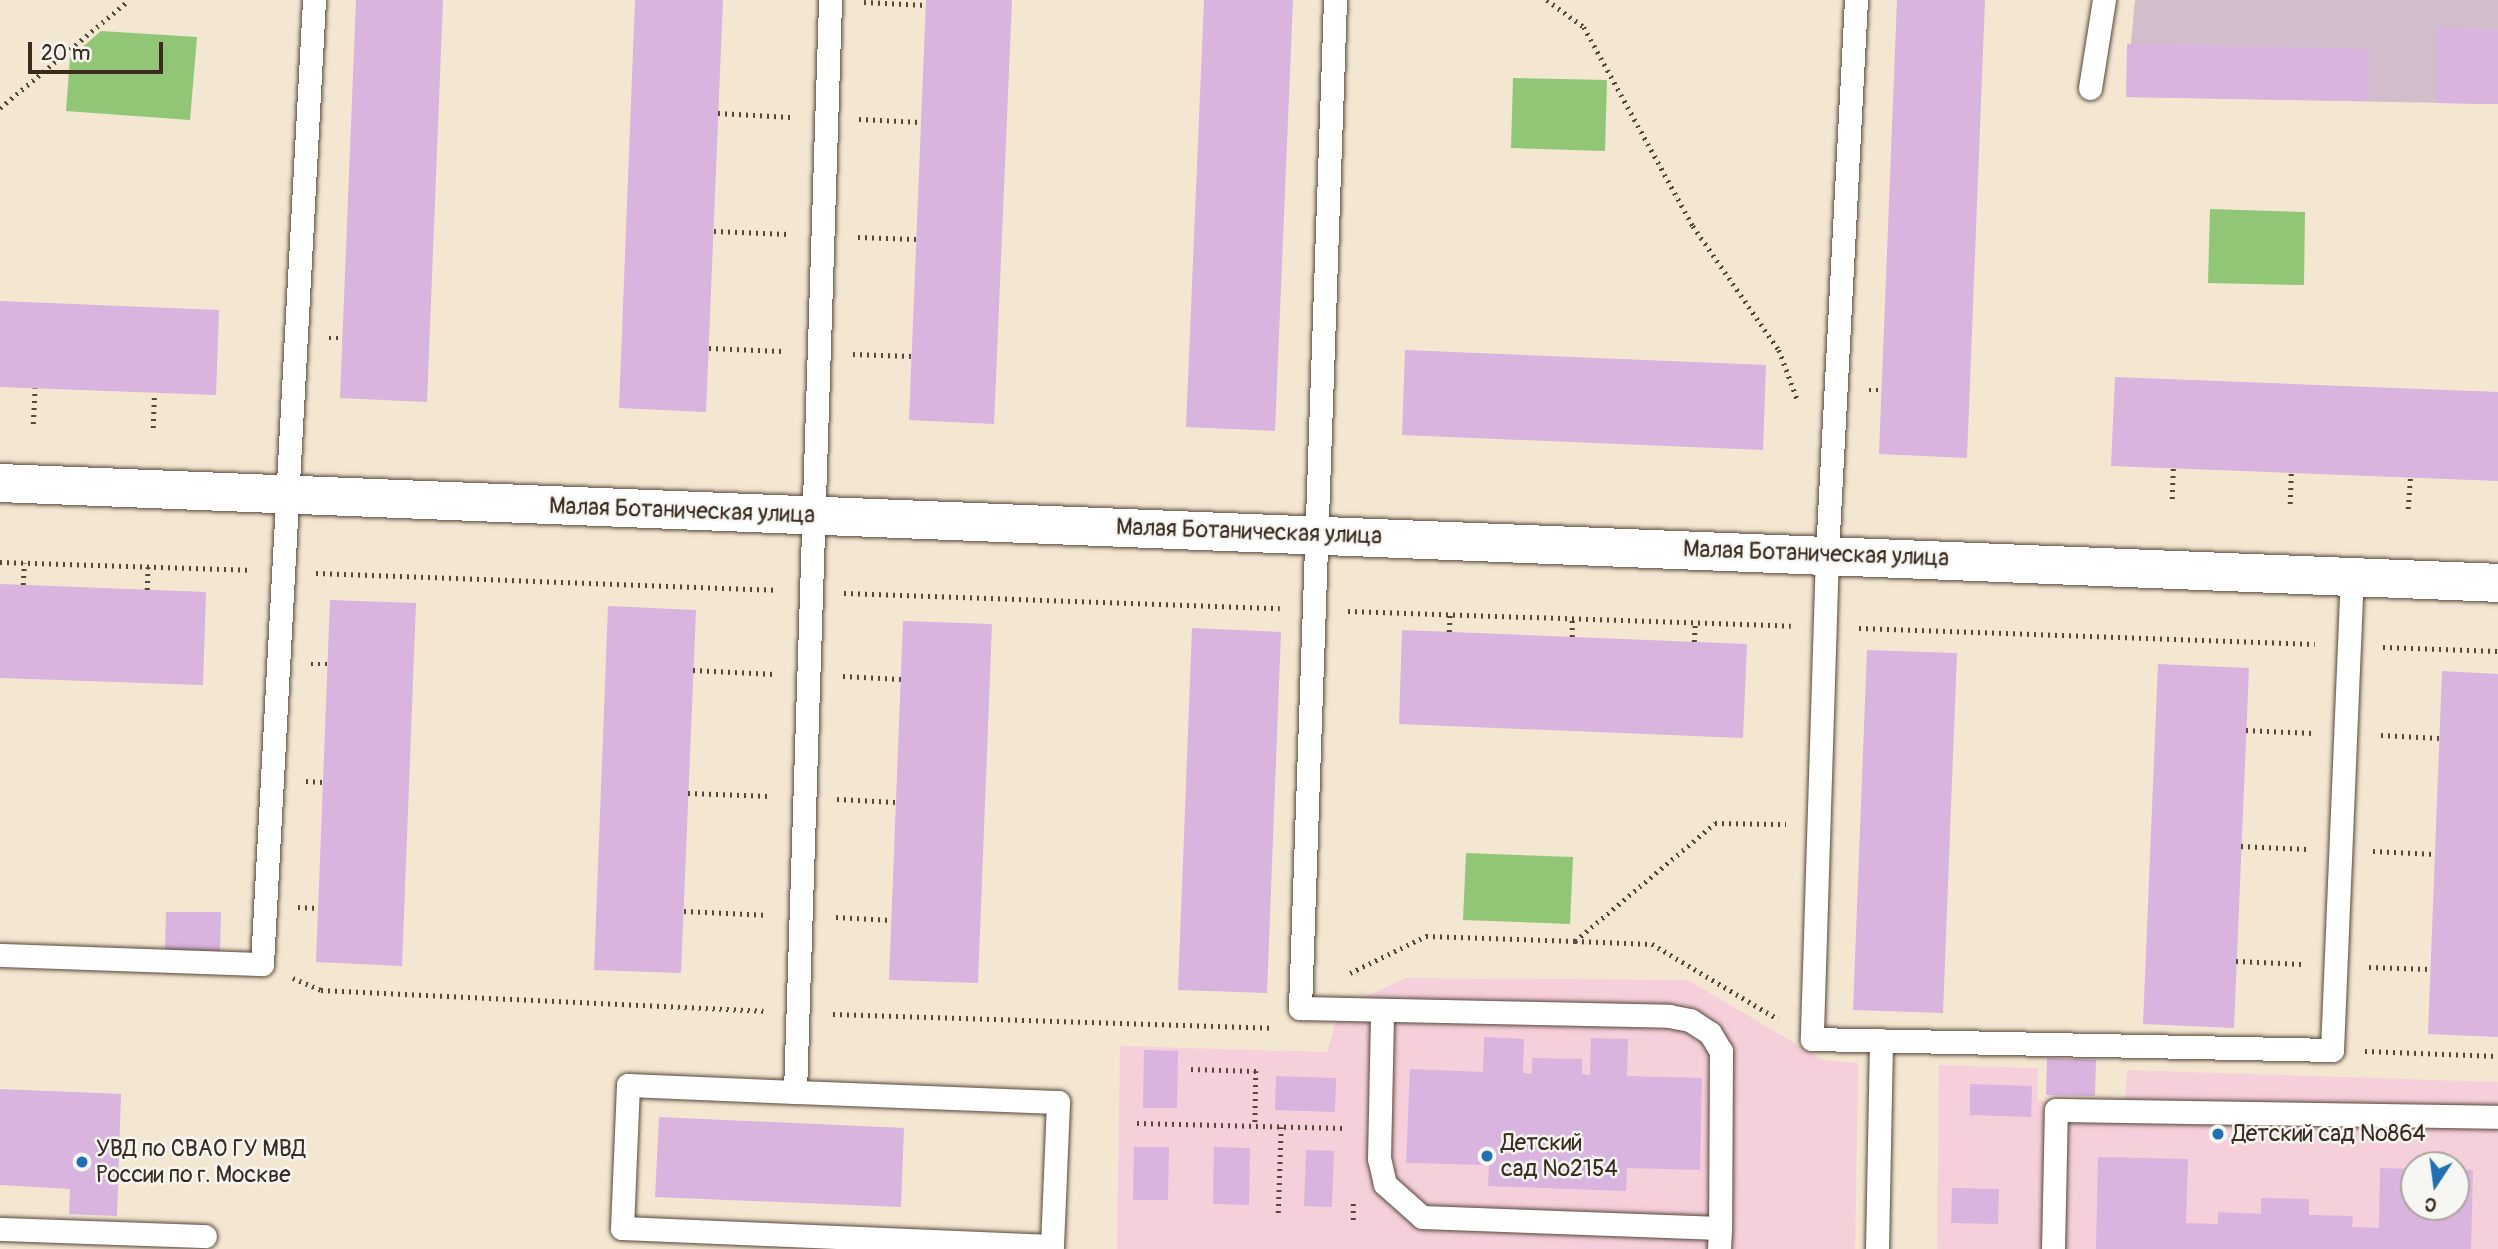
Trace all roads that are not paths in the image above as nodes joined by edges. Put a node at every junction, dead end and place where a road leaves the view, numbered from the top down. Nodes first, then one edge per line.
1 (314, 0) edge
2 (830, 0) edge
3 (1335, 0) edge
4 (1856, 0) edge
5 (2104, 0) edge
6 (2090, 88) dead end
7 (0, 483) edge
8 (285, 494) junction
9 (809, 516) junction
10 (1318, 534) junction
11 (1827, 554) junction
12 (2351, 577) junction
13 (2498, 583) edge
14 (0, 955) edge
15 (1382, 1010) junction
16 (1881, 1040) junction
17 (794, 1092) junction
18 (2498, 1117) edge
19 (0, 1229) edge
20 (205, 1236) dead end
21 (1719, 1238) edge
22 (1877, 1249) edge
23 (2053, 1249) edge

1 - 8 lane
2 - 9 lane
3 - 10 lane
4 - 11 lane
5 - 6 lane
7 - 8 street, Малая Ботаническая улица
8 - 9 street, Малая Ботаническая улица
8 - 14 lane
9 - 10 street, Малая Ботаническая улица
9 - 17 lane
10 - 11 street, Малая Ботаническая улица
10 - 15 lane
11 - 12 street, Малая Ботаническая улица
11 - 16 lane
12 - 13 street, Малая Ботаническая улица
12 - 16 lane
15 - 21 lane
15 - 21 lane
16 - 22 lane
17 - 17 lane
18 - 23 lane
19 - 20 lane

